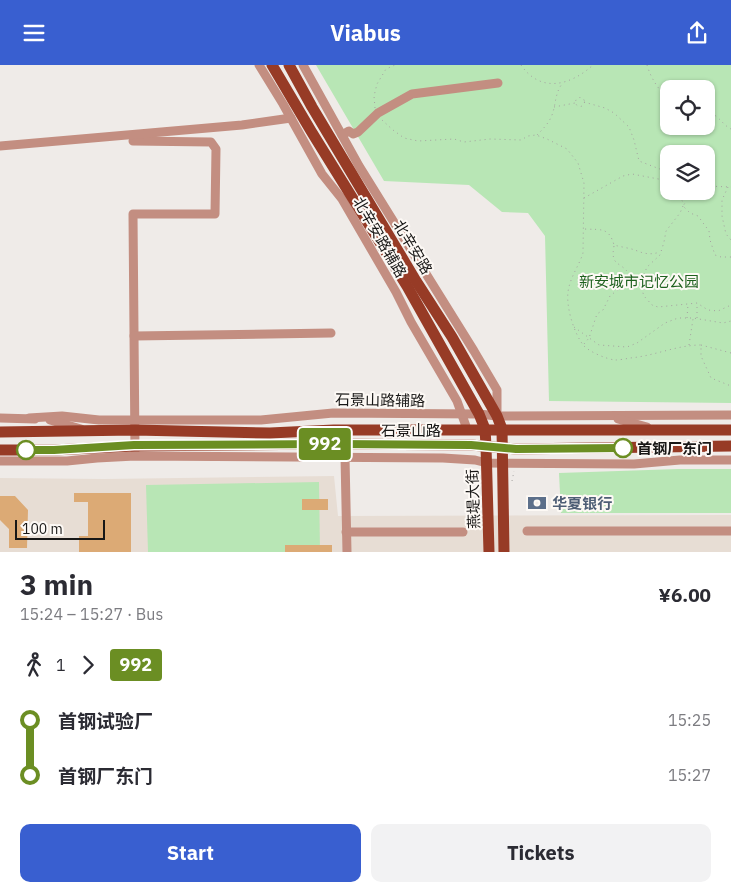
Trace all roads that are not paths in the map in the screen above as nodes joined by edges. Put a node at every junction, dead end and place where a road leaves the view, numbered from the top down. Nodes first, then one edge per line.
1 (259, 65) edge
2 (272, 65) edge
3 (289, 65) edge
4 (303, 65) edge
5 (498, 83) dead end
6 (291, 118) junction
7 (342, 135) junction
8 (133, 141) dead end
9 (0, 146) edge
10 (359, 166) junction
11 (361, 188) junction
12 (377, 236) junction
13 (384, 272) junction
14 (331, 333) dead end
15 (134, 336) junction
16 (463, 414) junction
17 (479, 414) junction
18 (731, 415) edge
19 (497, 417) junction
20 (608, 417) junction
21 (0, 418) edge
22 (30, 418) junction
23 (228, 420) junction
24 (135, 425) junction
25 (467, 429) junction
26 (485, 429) junction
27 (502, 429) junction
28 (656, 430) junction
29 (731, 430) edge
30 (90, 431) junction
31 (0, 432) edge
32 (270, 433) junction
33 (486, 446) junction
34 (731, 446) edge
35 (502, 447) junction
36 (0, 450) edge
37 (135, 451) junction
38 (346, 457) junction
39 (731, 460) edge
40 (0, 461) edge
41 (487, 463) junction
42 (502, 463) junction
43 (463, 531) dead end
44 (527, 531) dead end
45 (731, 531) edge
46 (346, 532) junction
47 (347, 552) edge
48 (489, 552) edge
49 (504, 552) edge

1 - 6 street, 北辛安路辅路
2 - 12 main road, 北辛安路
3 - 11 main road, 北辛安路
4 - 7 street, 北辛安路辅路
5 - 7 street
6 - 9 street
6 - 13 street, 北辛安路辅路
7 - 10 street, 北辛安路辅路
8 - 15 street
10 - 11 street
10 - 19 street, 北辛安路辅路
11 - 19 main road, 北辛安路
12 - 13 street
12 - 17 main road, 北辛安路
13 - 16 street, 北辛安路辅路
14 - 15 street
15 - 24 street
16 - 17 street, 石景山路辅路
16 - 23 street, 石景山路辅路
16 - 25 street, 北辛安路辅路
17 - 19 street, 石景山路辅路
17 - 26 main road, 北辛安路
18 - 20 street, 石景山路辅路
19 - 20 street, 石景山路辅路
19 - 27 main road, 北辛安路
20 - 28 street
21 - 22 street
22 - 24 street, 石景山路辅路
22 - 30 street
23 - 24 street, 石景山路辅路
23 - 32 street
24 - 30 main road, 石景山路
24 - 32 main road, 石景山路
24 - 37 street
25 - 26 main road, 石景山路
25 - 32 main road, 石景山路
26 - 27 main road, 石景山路
26 - 33 main road, 北辛安路
27 - 28 main road, 石景山路
27 - 35 main road, 北辛安路
28 - 29 main road, 石景山路
30 - 31 main road, 石景山路
33 - 35 main road, 石景山路
33 - 37 main road, 石景山路
33 - 41 main road, 燕堤大街
34 - 35 main road, 石景山路
35 - 42 main road, 燕堤大街
36 - 37 main road, 石景山路
37 - 38 street
37 - 40 street
38 - 41 street
38 - 46 street
39 - 42 street
41 - 42 street
41 - 48 main road, 燕堤大街
42 - 49 main road, 燕堤大街
43 - 46 street
44 - 45 street
46 - 47 street

